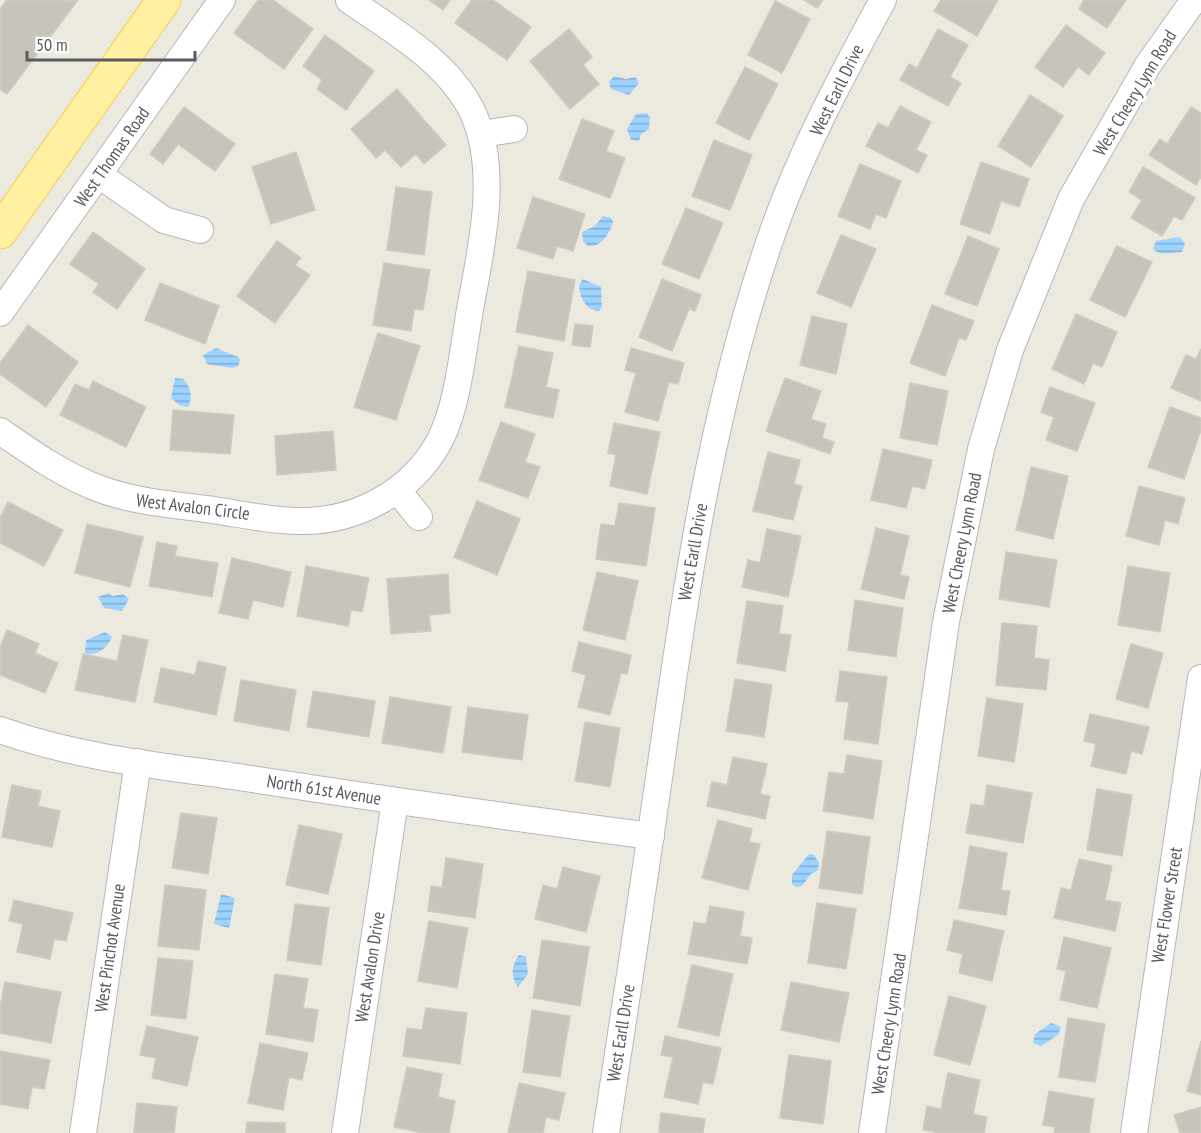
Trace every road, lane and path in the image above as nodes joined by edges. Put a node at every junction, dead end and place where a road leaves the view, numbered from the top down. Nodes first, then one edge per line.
1 (164, 0) edge
2 (222, 0) edge
3 (349, 0) edge
4 (883, 0) edge
5 (1194, 0) edge
6 (514, 129) dead end
7 (481, 134) junction
8 (99, 175) junction
9 (200, 230) dead end
10 (0, 232) edge
11 (0, 313) edge
12 (0, 431) edge
13 (398, 492) junction
14 (419, 517) dead end
15 (1201, 678) edge
16 (0, 730) edge
17 (138, 762) junction
18 (395, 801) junction
19 (651, 836) junction
20 (83, 1133) edge
21 (345, 1133) edge
22 (606, 1133) edge
23 (872, 1133) edge
24 (1134, 1133) edge

1 - 10 main road
2 - 8 street, West Thomas Road
3 - 7 street, West Avalon Circle
4 - 19 street, West Earll Drive
5 - 23 street, West Cheery Lynn Road
6 - 7 street
7 - 13 street, West Avalon Circle
8 - 9 street
8 - 11 street, West Thomas Road
12 - 13 street, West Avalon Circle
13 - 14 street
15 - 24 street, West Flower Street
16 - 17 street, North 61st Avenue
17 - 18 street, North 61st Avenue
17 - 20 street, West Pinchot Avenue
18 - 19 street, North 61st Avenue
18 - 21 street, West Avalon Drive
19 - 22 street, West Earll Drive

